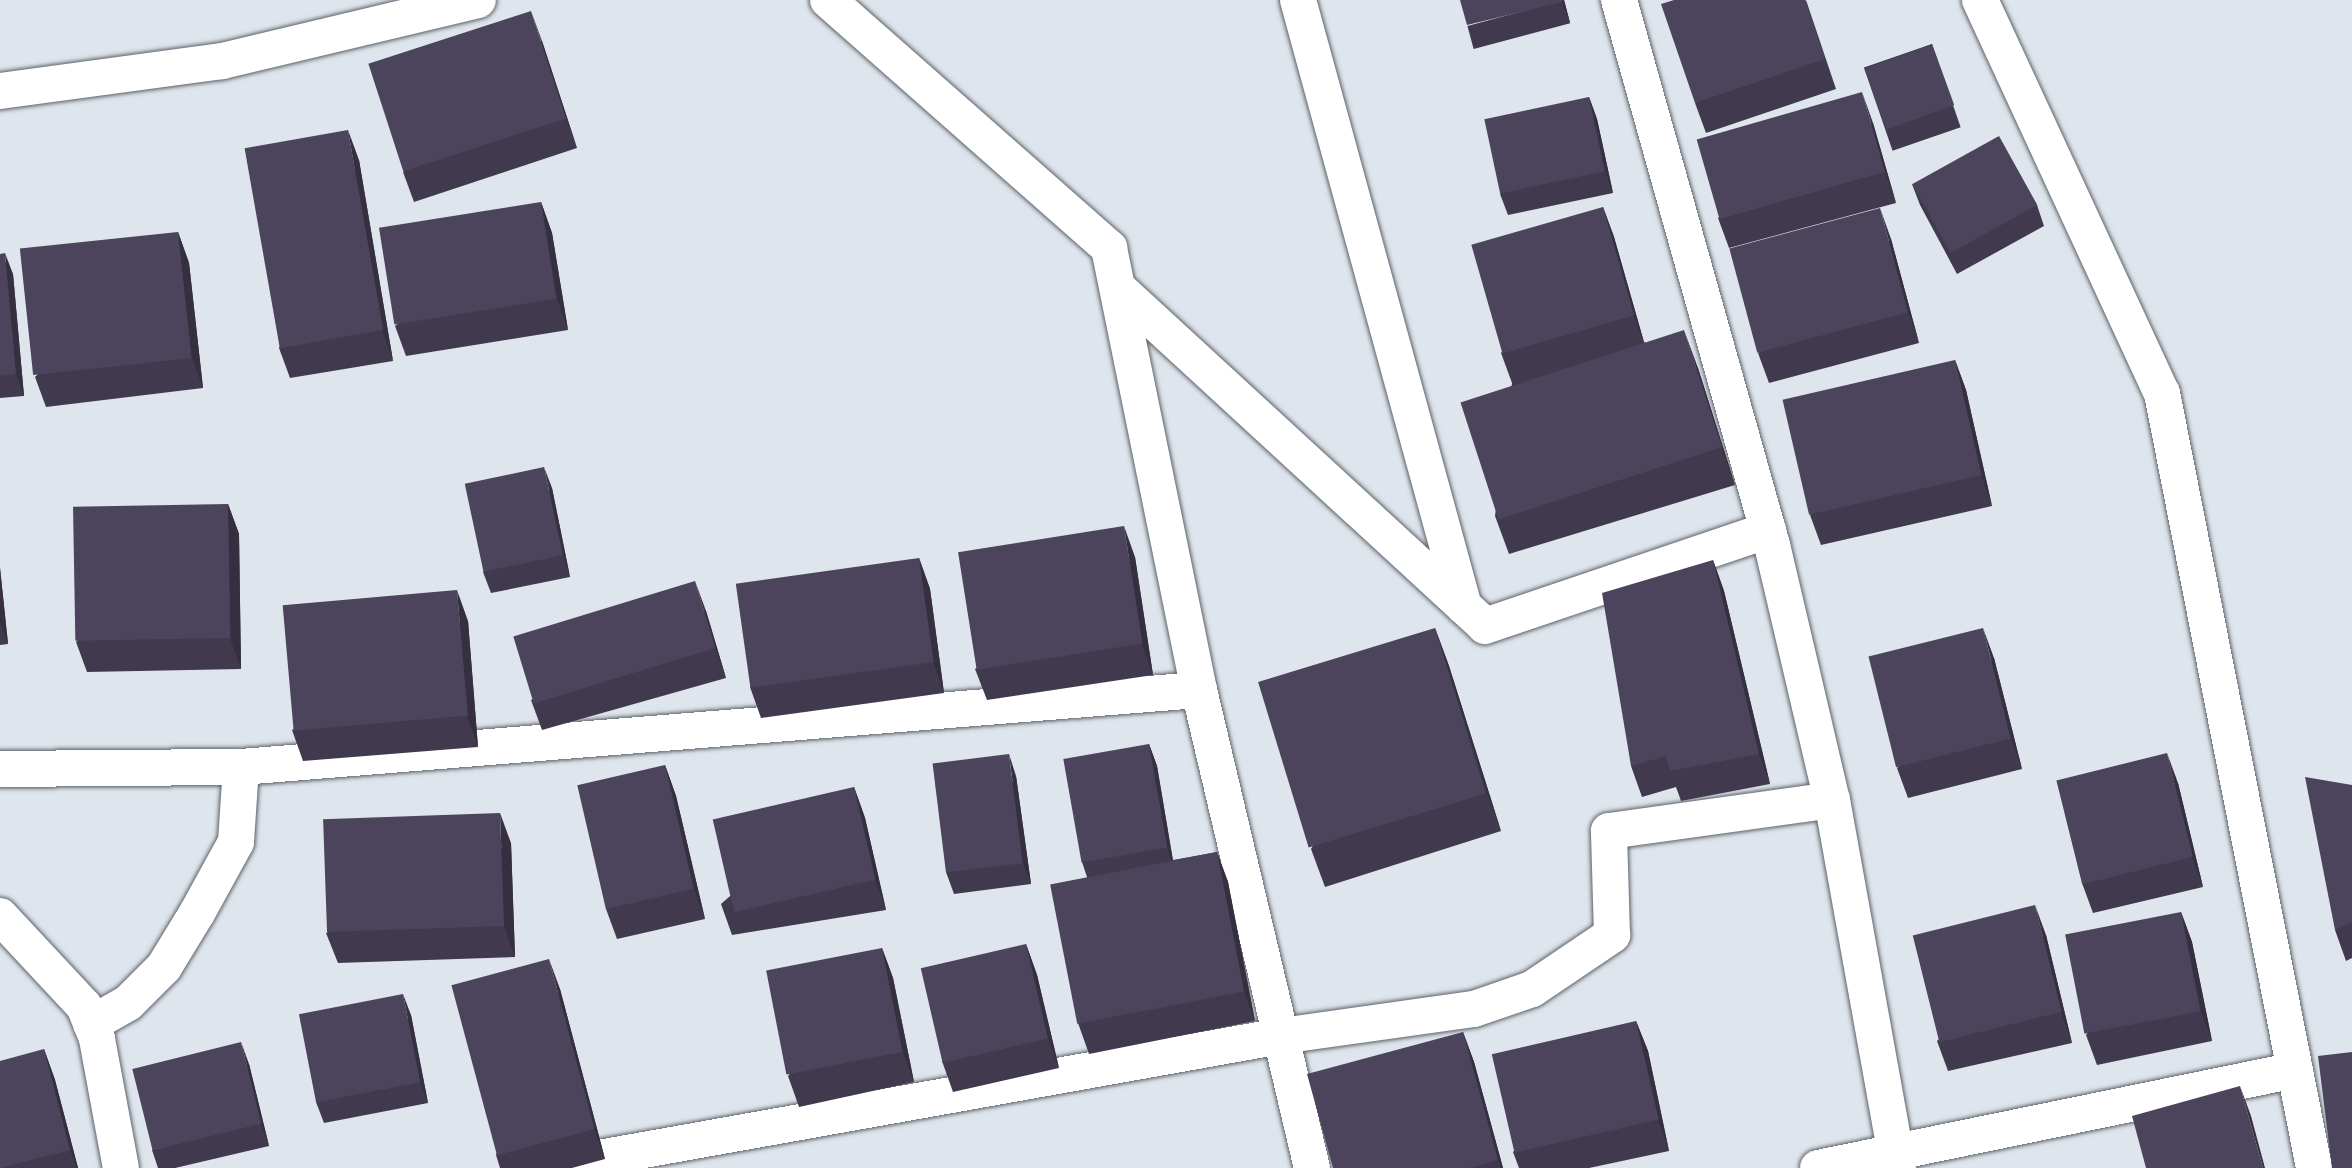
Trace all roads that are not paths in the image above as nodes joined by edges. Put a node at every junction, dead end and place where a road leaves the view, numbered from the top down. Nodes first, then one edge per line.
1 (478, 0) edge
2 (828, 0) edge
3 (1298, 0) edge
4 (1619, 0) edge
5 (1980, 0) edge
6 (0, 91) edge
7 (1120, 290) junction
8 (1768, 530) junction
9 (1464, 607) junction
10 (1199, 690) junction
11 (241, 767) junction
12 (0, 769) edge
13 (1832, 800) junction
14 (0, 916) edge
15 (91, 1024) junction
16 (1281, 1036) junction
17 (2295, 1070) junction
18 (1896, 1162) edge
19 (121, 1168) edge
20 (543, 1168) edge
21 (1312, 1168) edge
22 (1818, 1168) edge
23 (2314, 1168) edge

1 - 6 street
2 - 7 street
3 - 9 street
4 - 8 street
5 - 17 street
7 - 9 street
7 - 10 street
8 - 9 street
8 - 13 street
10 - 11 street
10 - 16 street
11 - 12 street
11 - 15 street
13 - 16 street
13 - 18 street
14 - 15 street
15 - 19 street
16 - 20 street
16 - 21 street
17 - 18 street
17 - 23 street
18 - 22 street

